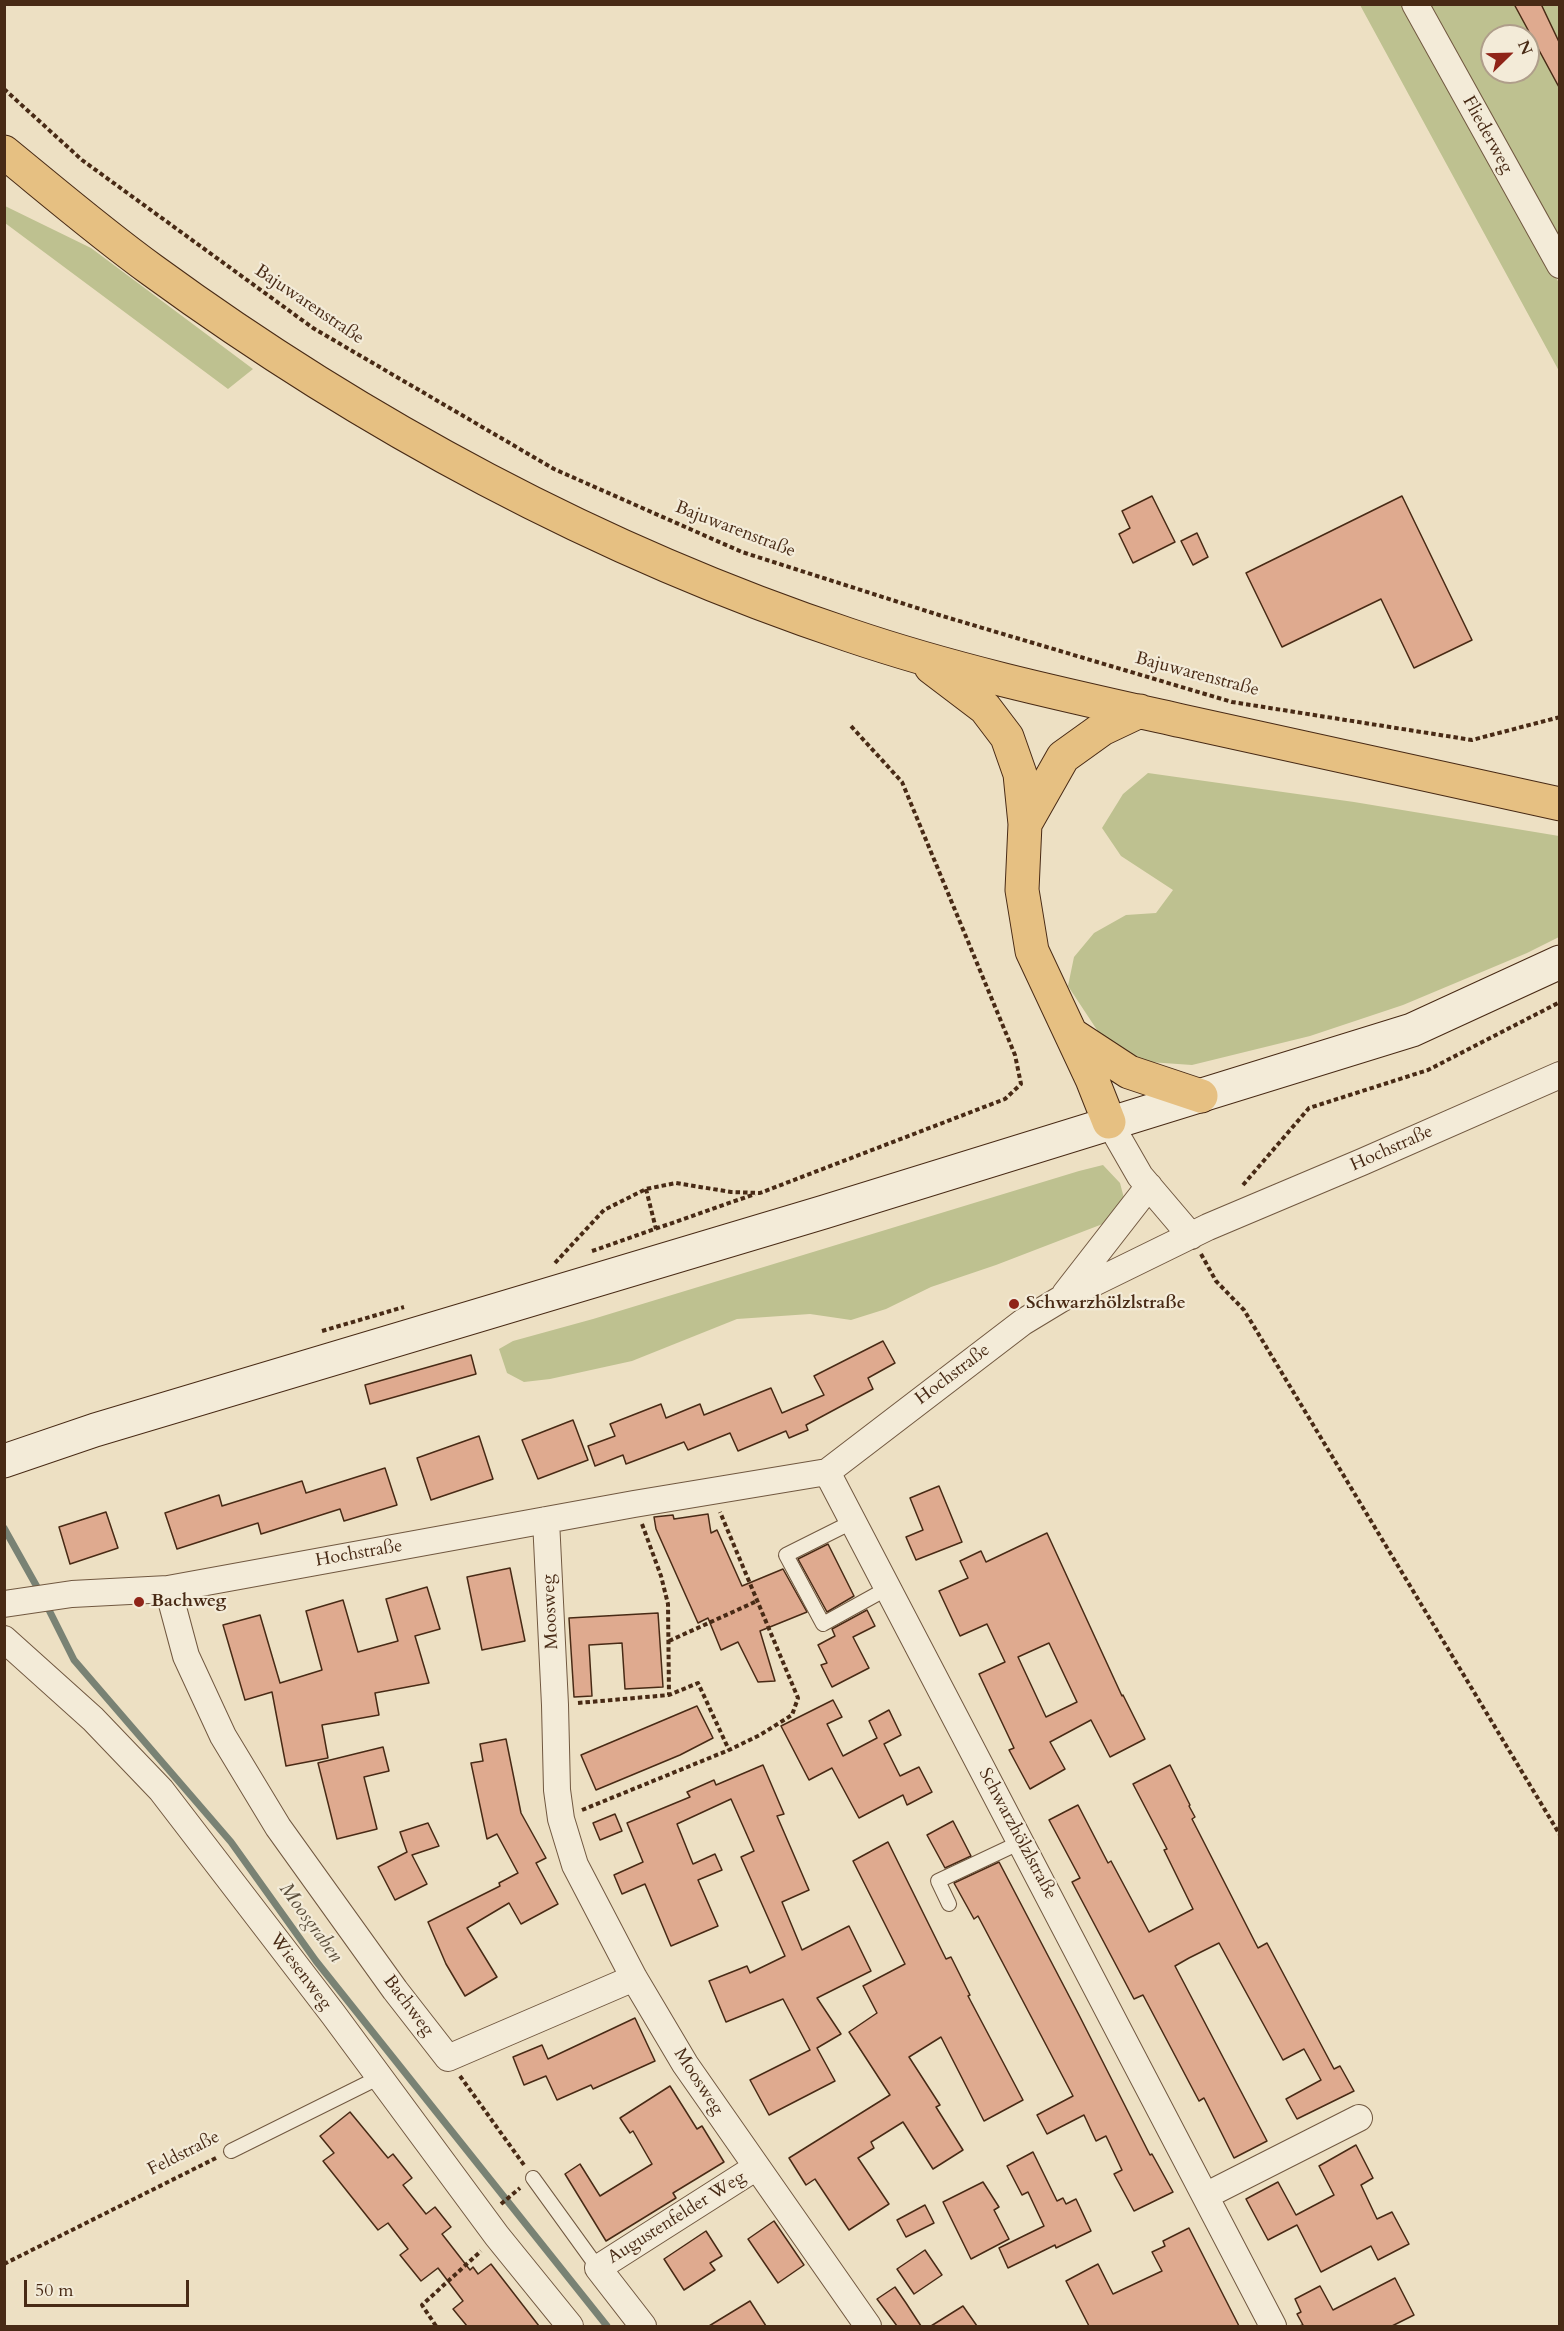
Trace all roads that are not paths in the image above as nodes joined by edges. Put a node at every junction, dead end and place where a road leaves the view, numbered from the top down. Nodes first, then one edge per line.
1 (1415, 4) edge
2 (4, 152) edge
3 (1560, 265) edge
4 (918, 656) junction
5 (1140, 711) junction
6 (1560, 804) edge
7 (1025, 825) junction
8 (1560, 962) edge
9 (1070, 1034) junction
10 (1560, 1075) edge
11 (1201, 1096) junction
12 (1109, 1122) junction
13 (1149, 1186) junction
14 (1191, 1236) junction
15 (1061, 1299) junction
16 (4, 1461) edge
17 (827, 1472) junction
18 (852, 1518) junction
19 (546, 1520) junction
20 (888, 1588) junction
21 (168, 1589) junction
22 (11, 1603) edge
23 (4, 1640) edge
24 (1021, 1842) junction
25 (949, 1904) dead end
26 (634, 1978) junction
27 (380, 2077) junction
28 (1359, 2118) dead end
29 (231, 2151) road end
30 (755, 2168) junction
31 (533, 2178) road end
32 (1205, 2196) junction
33 (598, 2268) junction
34 (1264, 2323) edge
35 (570, 2326) edge
36 (643, 2326) edge
37 (868, 2326) edge

1 - 3 street, Fliederweg
2 - 4 highway
4 - 5 highway
4 - 7 highway
5 - 6 highway
5 - 7 highway
7 - 9 highway
8 - 11 main road
9 - 11 highway
9 - 12 highway
10 - 14 street, Hochstraße
11 - 12 main road
12 - 13 street
12 - 16 main road
13 - 14 street
13 - 15 street
14 - 15 street, Hochstraße
15 - 17 street, Hochstraße
17 - 18 street, Schwarzhölzlstraße
17 - 19 street, Hochstraße
18 - 20 street, Schwarzhölzlstraße
18 - 20 lane
19 - 21 street, Hochstraße
19 - 26 street, Moosweg
20 - 24 street, Schwarzhölzlstraße
21 - 22 street, Hochstraße
21 - 26 street, Bachweg
23 - 27 street, Wiesenweg
24 - 25 lane
24 - 32 street, Schwarzhölzlstraße
26 - 30 street, Moosweg
27 - 29 lane, Feldstraße
27 - 35 street, Wiesenweg
28 - 32 street
30 - 33 street, Augustenfelder Weg
30 - 37 street, Moosweg
31 - 33 lane, Augustenfelder Weg
32 - 34 street, Schwarzhölzlstraße
33 - 36 street, Augustenfelder Weg

